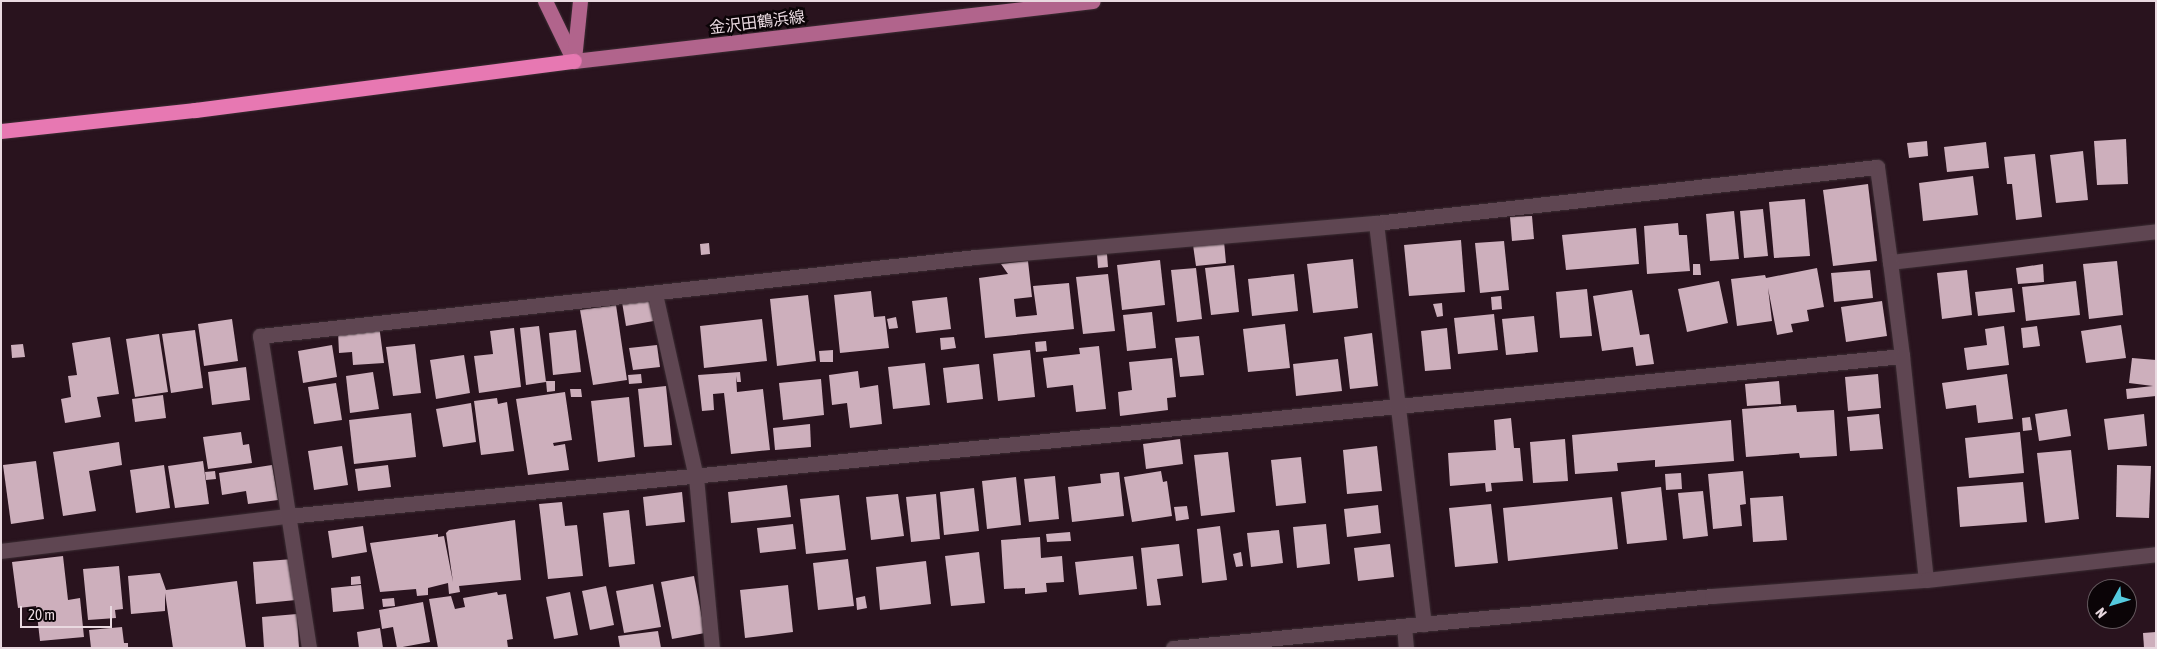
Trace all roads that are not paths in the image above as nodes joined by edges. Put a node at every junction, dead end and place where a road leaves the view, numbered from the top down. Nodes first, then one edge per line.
1 (545, 1) edge
2 (580, 1) edge
3 (1093, 1) edge
4 (574, 61) junction
5 (1, 131) edge
6 (1376, 223) junction
7 (2156, 231) edge
8 (1890, 262) junction
9 (655, 294) junction
10 (1902, 356) junction
11 (1396, 407) junction
12 (696, 477) junction
13 (288, 516) junction
14 (1, 551) edge
15 (2156, 554) edge
16 (1926, 580) junction
17 (1424, 624) junction
18 (1404, 626) junction
19 (310, 648) edge
20 (712, 648) edge
21 (1173, 648) edge
22 (1406, 648) edge

1 - 4 main road
2 - 4 main road
3 - 4 main road, 金沢田鶴浜線
4 - 5 highway
6 - 8 street
6 - 9 street
6 - 11 street
7 - 8 street
8 - 10 street
9 - 12 street
9 - 13 street
10 - 11 street
10 - 16 street
11 - 12 street
11 - 17 street
12 - 13 street
12 - 20 street
13 - 14 street
13 - 19 street
15 - 16 street
16 - 17 street
17 - 18 street
18 - 21 street
18 - 22 street

